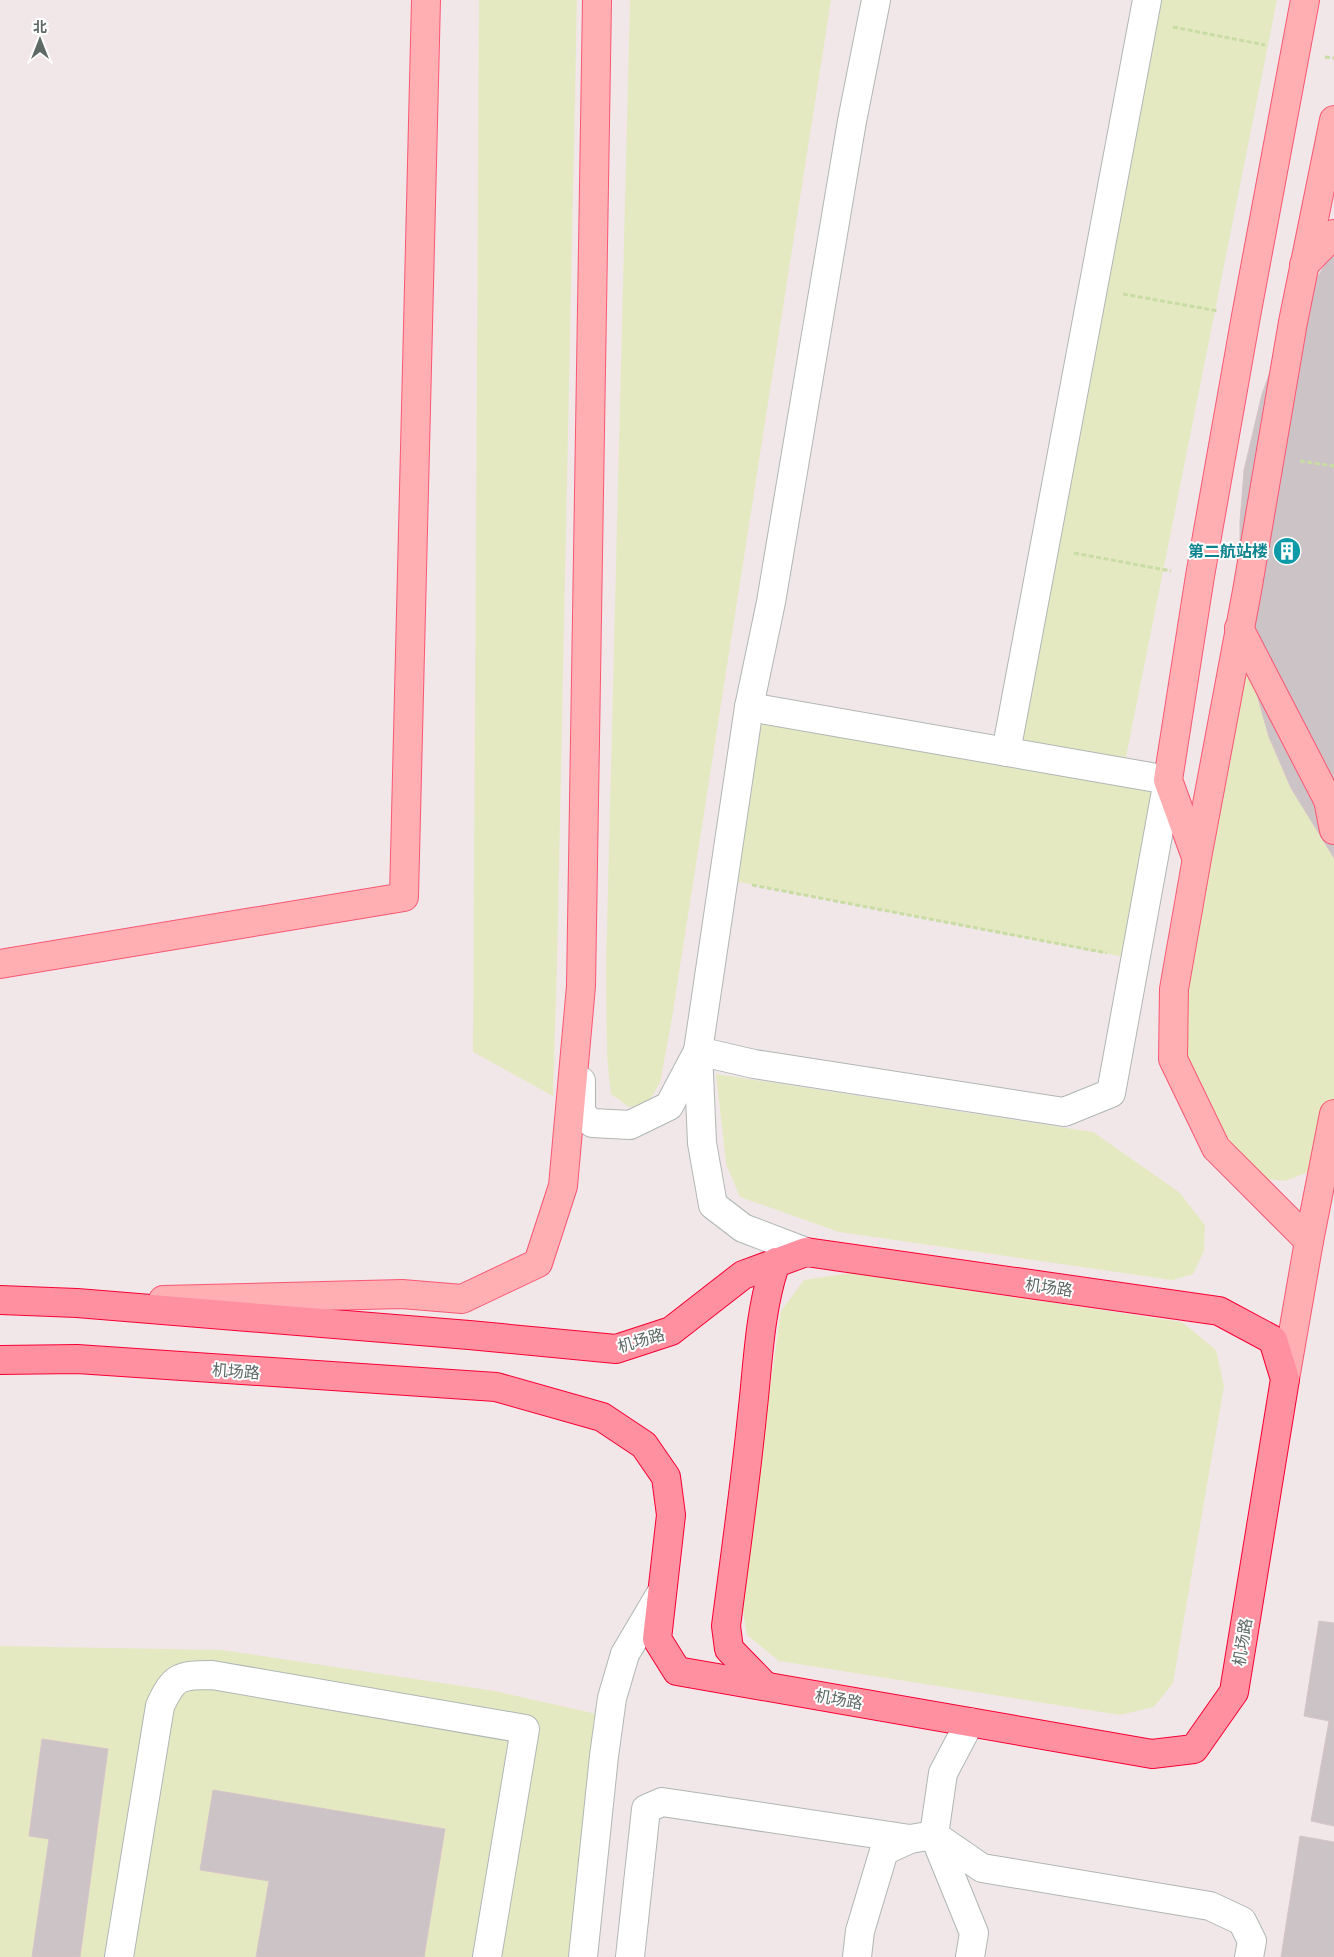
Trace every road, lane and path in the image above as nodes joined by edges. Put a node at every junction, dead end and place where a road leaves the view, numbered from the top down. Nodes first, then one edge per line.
1 (426, 0) edge
2 (597, 0) edge
3 (876, 0) edge
4 (1305, 0) edge
5 (1145, 11) edge
6 (1294, 51) junction
7 (1334, 58) edge
8 (1334, 120) edge
9 (1334, 234) edge
10 (1304, 265) junction
11 (1093, 288) junction
12 (1246, 316) junction
13 (1044, 548) junction
14 (1200, 576) junction
15 (1239, 628) junction
16 (750, 707) junction
17 (1006, 752) junction
18 (1168, 780) junction
19 (1334, 830) edge
20 (1197, 858) junction
21 (724, 879) junction
22 (1135, 958) junction
23 (0, 964) edge
24 (581, 986) junction
25 (698, 1051) junction
26 (1334, 1114) edge
27 (1308, 1241) junction
28 (806, 1252) junction
29 (776, 1262) junction
30 (0, 1300) edge
31 (77, 1303) junction
32 (0, 1360) edge
33 (1285, 1379) junction
34 (662, 1593) junction
35 (764, 1686) junction
36 (970, 1722) junction
37 (922, 1837) junction
38 (119, 1957) edge
39 (487, 1957) edge
40 (583, 1957) edge
41 (630, 1957) edge
42 (857, 1957) edge
43 (970, 1957) edge
44 (1249, 1957) edge

1 - 23 main road
2 - 24 main road, 机场路
3 - 16 lane
4 - 6 main road
5 - 6 path
5 - 11 lane
6 - 7 path
6 - 12 main road
8 - 10 main road
9 - 10 main road
10 - 15 main road
11 - 12 path
11 - 13 lane
12 - 14 main road
13 - 14 path
13 - 17 lane
14 - 18 main road
15 - 19 main road
15 - 20 main road
16 - 17 lane
16 - 21 lane
17 - 18 lane
18 - 20 main road
18 - 22 lane
20 - 27 main road
21 - 22 path
21 - 25 lane
22 - 25 lane
24 - 25 lane
24 - 31 main road, 机场路
25 - 28 lane
26 - 27 main road
27 - 33 main road
28 - 29 highway, 机场路
28 - 33 highway, 机场路
29 - 31 highway, 机场路
29 - 35 highway
30 - 31 highway, 机场路
32 - 34 highway, 机场路
33 - 36 highway, 机场路
34 - 35 highway, 机场路
34 - 40 lane
35 - 36 highway, 机场路
36 - 37 lane
37 - 41 lane
37 - 42 lane
37 - 43 lane
37 - 44 lane
38 - 39 lane

